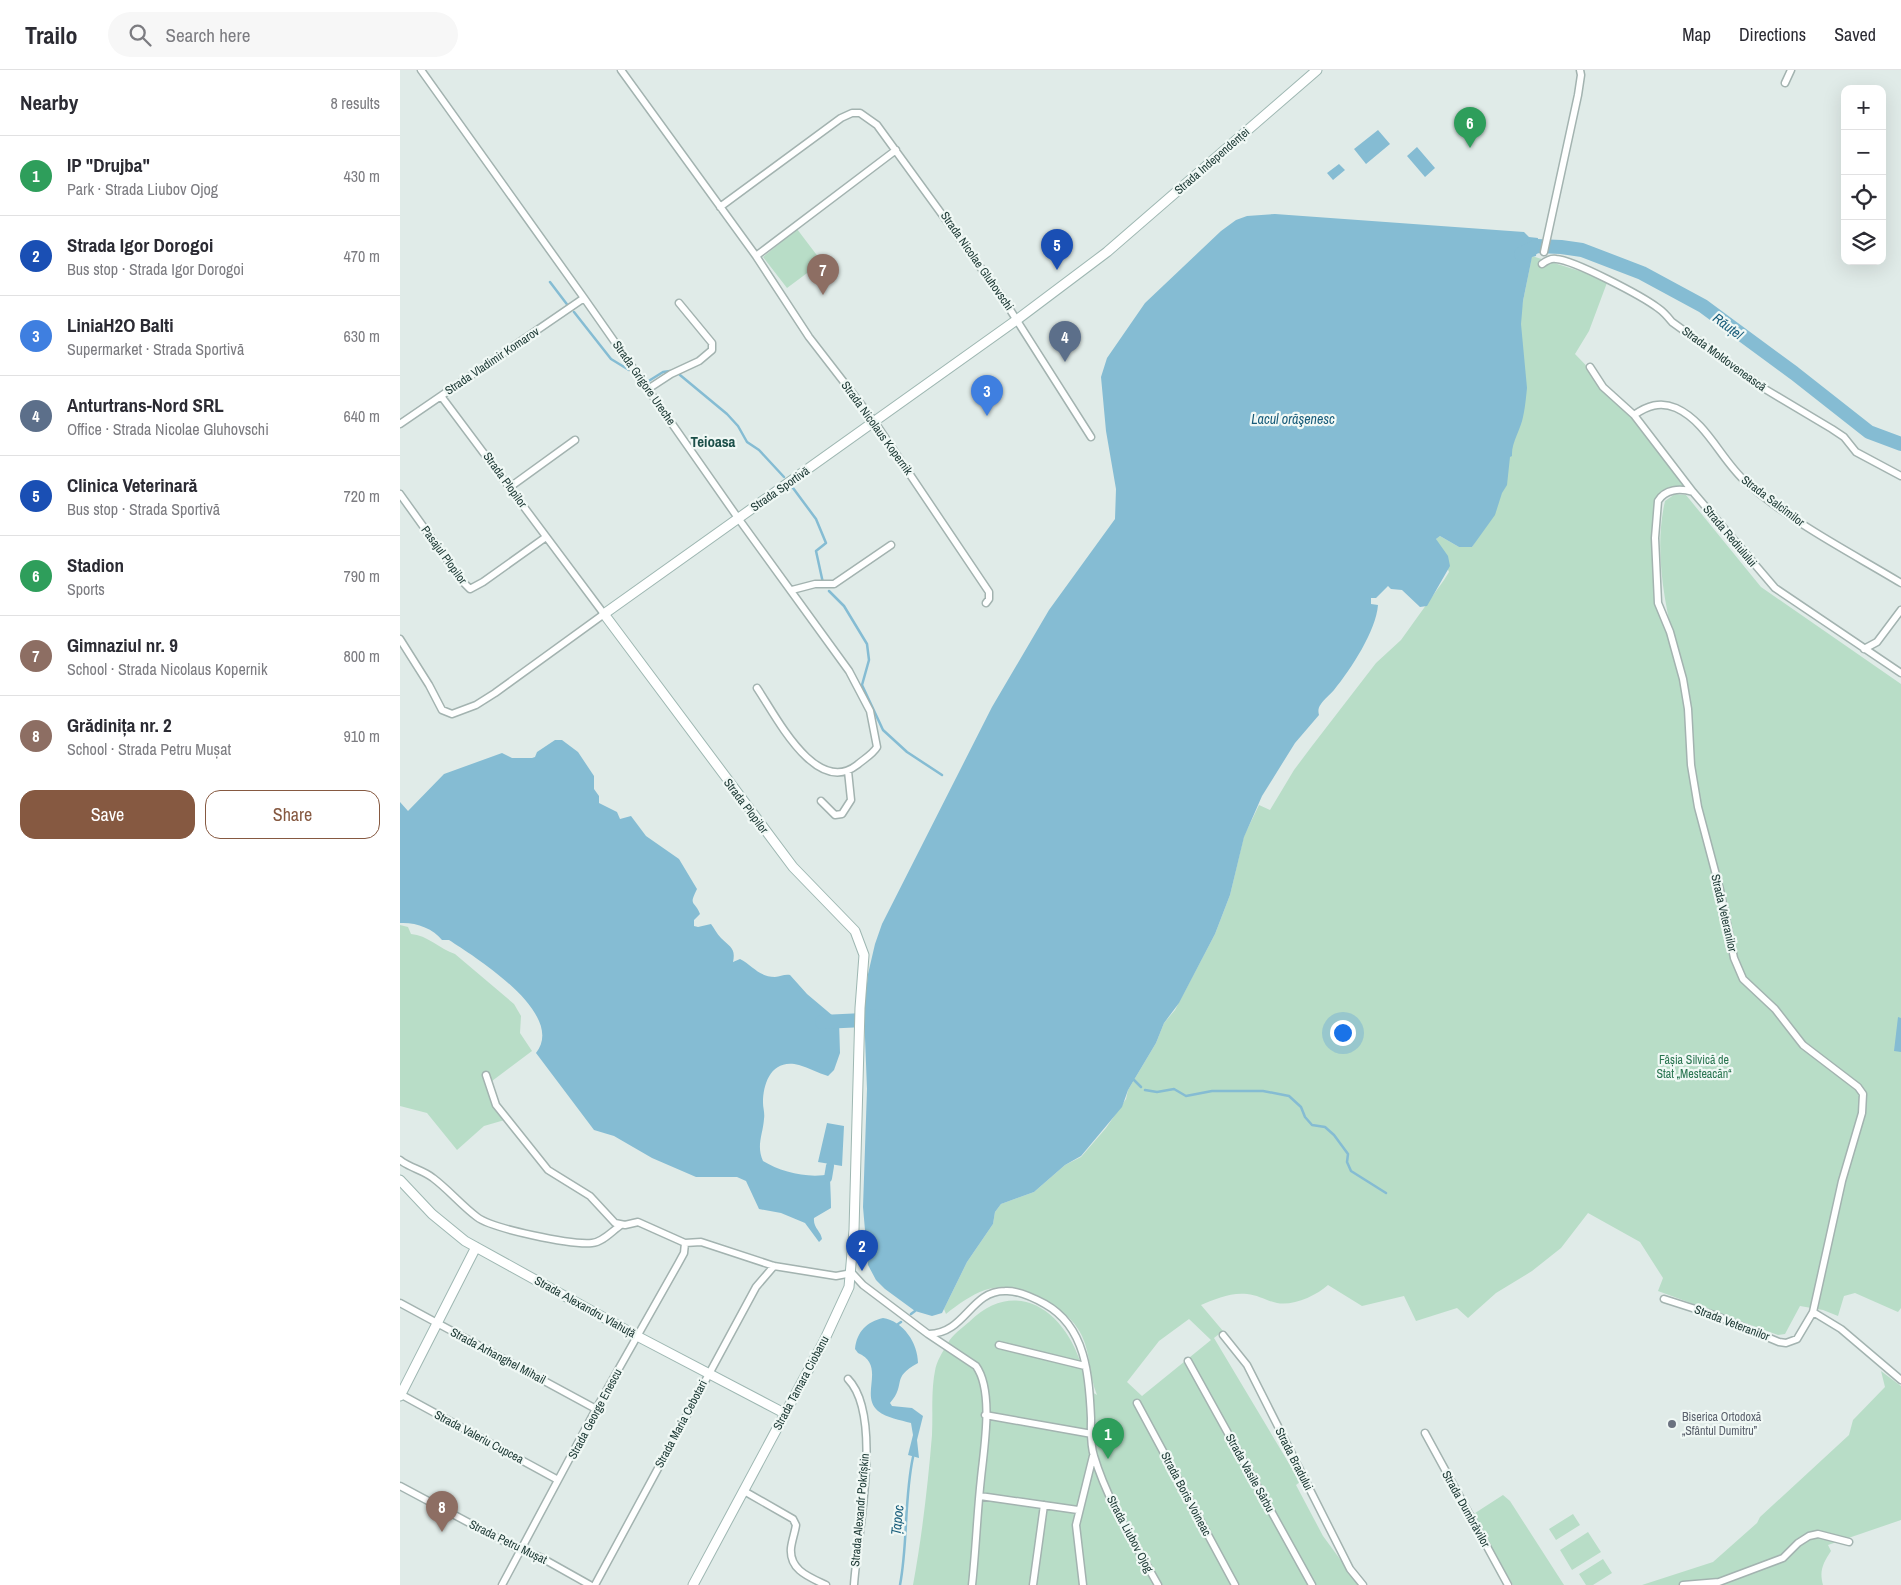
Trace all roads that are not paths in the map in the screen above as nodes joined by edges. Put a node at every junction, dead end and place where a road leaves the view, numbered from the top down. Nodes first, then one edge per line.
1 (421, 70) edge
2 (621, 70) edge
3 (1316, 70) edge
4 (1580, 70) edge
5 (1791, 70) edge
6 (1785, 84) dead end
7 (896, 150) junction
8 (720, 207) junction
9 (1107, 252) joint
10 (1544, 252) dead end
11 (756, 256) junction
12 (1542, 264) dead end
13 (584, 298) junction
14 (679, 303) dead end
15 (1018, 320) junction
16 (1590, 367) dead end
17 (648, 389) junction
18 (441, 396) junction
19 (1634, 416) junction
20 (874, 421) junction
21 (400, 424) edge
22 (1091, 437) dead end
23 (574, 440) dead end
24 (1901, 476) edge
25 (510, 487) junction
26 (1693, 492) junction
27 (400, 494) edge
28 (738, 518) junction
29 (546, 537) junction
30 (891, 544) dead end
31 (1901, 583) edge
32 (792, 590) junction
33 (986, 603) dead end
34 (1901, 610) edge
35 (604, 614) junction
36 (400, 639) edge
37 (1864, 649) junction
38 (1901, 673) edge
39 (757, 688) dead end
40 (848, 771) junction
41 (821, 801) dead end
42 (486, 1075) dead end
43 (400, 1160) edge
44 (402, 1187) edge
45 (621, 1225) junction
46 (685, 1243) junction
47 (476, 1247) junction
48 (774, 1266) junction
49 (852, 1273) junction
50 (1664, 1299) dead end
51 (400, 1303) edge
52 (1813, 1312) junction
53 (438, 1324) junction
54 (928, 1334) junction
55 (1223, 1335) dead end
56 (637, 1336) junction
57 (999, 1345) dead end
58 (1188, 1361) dead end
59 (1085, 1366) junction
60 (708, 1374) junction
61 (848, 1379) dead end
62 (1901, 1380) edge
63 (400, 1395) edge
64 (1137, 1403) dead end
65 (596, 1409) junction
66 (784, 1413) junction
67 (985, 1415) junction
68 (1425, 1433) dead end
69 (1092, 1434) junction
70 (1093, 1454) junction
71 (558, 1480) junction
72 (400, 1486) edge
73 (744, 1491) junction
74 (980, 1496) junction
75 (1044, 1506) junction
76 (1078, 1510) junction
77 (1849, 1542) dead end
78 (520, 1550) junction
79 (502, 1585) edge
80 (590, 1585) edge
81 (594, 1585) edge
82 (693, 1585) edge
83 (826, 1585) edge
84 (854, 1585) edge
85 (972, 1585) edge
86 (1033, 1585) edge
87 (1083, 1585) edge
88 (1158, 1585) edge
89 (1235, 1585) edge
90 (1312, 1585) edge
91 (1363, 1585) edge
92 (1508, 1585) edge
93 (1682, 1585) edge

1 - 13 street, Strada Grigore Ureche
2 - 8 street, Strada Nicolaus Kopernik
3 - 9 street, Strada Independenței
4 - 10 street
5 - 6 street
7 - 8 street, Strada Nicolae Gluhovschi
7 - 11 street
7 - 15 street, Strada Nicolae Gluhovschi
8 - 11 street, Strada Nicolaus Kopernik
9 - 15 street, Strada Sportivă
11 - 20 street, Strada Nicolaus Kopernik
12 - 24 street, Strada Moldovenească
13 - 17 street, Strada Grigore Ureche
13 - 18 street, Strada Vladimir Komarov
14 - 17 street
15 - 20 street, Strada Sportivă
15 - 22 street, Strada Nicolae Gluhovschi
16 - 19 street, Strada Rediulului
17 - 28 street, Strada Grigore Ureche
18 - 21 street, Strada Vladimir Komarov
18 - 25 street, Strada Plopilor
19 - 26 street, Strada Rediulului
19 - 31 street, Strada Salcîmilor
20 - 28 street, Strada Sportivă
20 - 33 street, Strada Nicolaus Kopernik
23 - 25 street
25 - 29 street, Strada Plopilor
26 - 37 street, Strada Rediulului
26 - 52 street, Strada Veteranilor
27 - 29 street, Pasajul Plopilor
28 - 32 street, Strada Grigore Ureche
28 - 35 street, Strada Sportivă
29 - 35 street, Strada Plopilor
30 - 32 street
32 - 40 street, Strada Grigore Ureche
34 - 37 street
35 - 36 street, Strada Sportivă
35 - 49 street, Strada Plopilor
37 - 38 street, Strada Rediulului
39 - 40 street
40 - 41 street
42 - 45 street
43 - 45 street
44 - 47 street, Strada Аlexandru Vlahuță
45 - 46 street
46 - 48 street
46 - 56 street, Strada George Enescu
47 - 53 street
47 - 56 street, Strada Аlexandru Vlahuță
48 - 49 street
48 - 60 street, Strada Maria Cebotari
49 - 54 street
49 - 66 street, Strada Tamara Ciobanu
50 - 52 street, Strada Veteranilor
51 - 53 street, Strada Arhanghel Mihail
52 - 62 street
53 - 63 street
53 - 65 street, Strada Arhanghel Mihail
54 - 59 street, Strada Liubov Ojog
54 - 67 street
55 - 91 street, Strada Bradului
56 - 60 street, Strada Аlexandru Vlahuță
56 - 65 street, Strada George Enescu
57 - 59 street
58 - 90 street, Strada Vasile Sârbu
59 - 69 street, Strada Liubov Ojog
60 - 66 street, Strada Аlexandru Vlahuță
60 - 81 street, Strada Maria Cebotari
61 - 84 street, Strada Alexandr Pokrîșkin
63 - 71 street, Strada Valeriu Cupcea
64 - 89 street, Strada Boris Voineac
65 - 71 street, Strada George Enescu
66 - 73 street, Strada Tamara Ciobanu
67 - 69 street
67 - 74 street
68 - 92 street, Strada Dumbrăvilor
69 - 70 street, Strada Liubov Ojog
70 - 76 street
70 - 88 street, Strada Liubov Ojog
71 - 78 street, Strada George Enescu
72 - 78 street, Strada Petru Mușat
73 - 82 street, Strada Tamara Ciobanu
73 - 83 street
74 - 75 street
74 - 85 street
75 - 76 street
75 - 86 street
76 - 87 street
77 - 93 street
78 - 79 street, Strada George Enescu
78 - 80 street, Strada Petru Mușat

